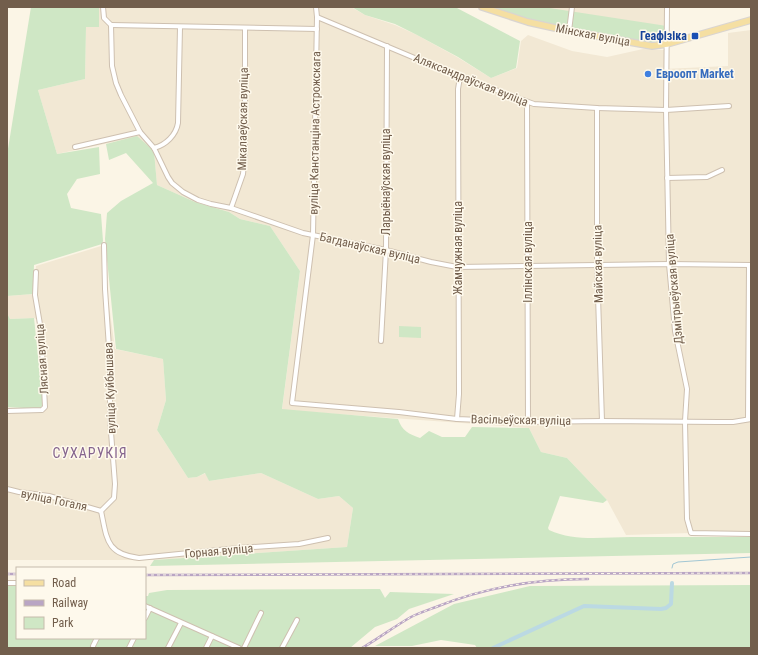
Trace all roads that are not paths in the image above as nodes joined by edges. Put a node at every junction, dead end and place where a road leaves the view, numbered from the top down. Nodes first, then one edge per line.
1 (103, 7) edge
2 (316, 7) edge
3 (482, 7) edge
4 (667, 7) edge
5 (572, 8) edge
6 (317, 17) junction
7 (751, 20) edge
8 (111, 26) junction
9 (180, 27) junction
10 (245, 28) junction
11 (317, 29) junction
12 (569, 31) junction
13 (667, 44) junction
14 (387, 46) junction
15 (460, 77) junction
16 (527, 102) junction
17 (729, 106) dead end
18 (597, 108) junction
19 (666, 110) junction
20 (140, 132) junction
21 (76, 147) dead end
22 (154, 148) junction
23 (722, 170) dead end
24 (667, 178) junction
25 (232, 208) junction
26 (313, 235) junction
27 (104, 245) dead end
28 (386, 250) junction
29 (669, 264) junction
30 (528, 265) junction
31 (597, 265) junction
32 (750, 265) edge
33 (457, 267) junction
34 (36, 272) dead end
35 (381, 342) dead end
36 (292, 403) joint
37 (7, 411) edge
38 (749, 419) edge
39 (457, 420) junction
40 (602, 421) junction
41 (685, 421) junction
42 (528, 422) junction
43 (7, 490) edge
44 (101, 511) junction
45 (751, 534) edge
46 (328, 538) dead end
47 (146, 606) edge
48 (150, 608) junction
49 (261, 613) dead end
50 (146, 616) edge
51 (297, 620) dead end
52 (181, 623) junction
53 (212, 636) junction
54 (96, 639) edge
55 (134, 639) edge
56 (93, 646) dead end
57 (129, 648) edge
58 (168, 648) edge
59 (206, 648) edge
60 (240, 648) edge
61 (244, 648) edge
62 (282, 648) edge

1 - 8 street
2 - 6 street, вуліца Канстанціна Астрожскага
3 - 12 main road, Мінская вуліца
4 - 13 street, Дзмітрыеўская вуліца
5 - 12 street
6 - 11 street, вуліца Канстанціна Астрожскага
6 - 14 street, Аляксандраўская вуліца
7 - 13 main road, Мінская вуліца
8 - 9 street
8 - 20 street, Багданаўская вуліца
9 - 10 street
9 - 22 street
10 - 11 street
10 - 25 street, Мікалаеўская вуліца
11 - 26 street, вуліца Канстанціна Астрожскага
12 - 13 main road, Мінская вуліца
13 - 19 street, Дзмітрыеўская вуліца
14 - 15 street, Аляксандраўская вуліца
14 - 28 street, Ларыёнаўская вуліца
15 - 16 street, Аляксандраўская вуліца
15 - 33 street, Жамчужная вуліца
16 - 18 street, Аляксандраўская вуліца
16 - 30 street, Іллінская вуліца
17 - 19 street, Аляксандраўская вуліца
18 - 19 street, Аляксандраўская вуліца
18 - 31 street, Майская вуліца
19 - 24 street, Дзмітрыеўская вуліца
20 - 21 street
20 - 22 street, Багданаўская вуліца
22 - 25 street, Багданаўская вуліца
23 - 24 street
24 - 29 street, Дзмітрыеўская вуліца
25 - 26 street, Багданаўская вуліца
26 - 28 street, Багданаўская вуліца
26 - 36 street, вуліца Канстанціна Астрожскага
27 - 44 street, вуліца Куйбышава
28 - 33 street, Багданаўская вуліца
28 - 35 street, Ларыёнаўская вуліца
29 - 31 street, Багданаўская вуліца
29 - 32 street, Багданаўская вуліца
29 - 41 street, Дзмітрыеўская вуліца
30 - 31 street, Багданаўская вуліца
30 - 33 street, Багданаўская вуліца
30 - 42 street, Іллінская вуліца
31 - 40 street, Майская вуліца
32 - 38 street
33 - 39 street, Жамчужная вуліца
34 - 37 street, Лясная вуліца
36 - 39 street, Васільеўская вуліца
38 - 41 street, Васільеўская вуліца
39 - 42 street, Васільеўская вуліца
40 - 41 street, Васільеўская вуліца
40 - 42 street, Васільеўская вуліца
41 - 45 street, Дзмітрыеўская вуліца
43 - 44 street, вуліца Гогаля
44 - 46 street, Горная вуліца
47 - 48 street
48 - 50 street
48 - 52 street
49 - 61 street
51 - 62 street
52 - 53 street
52 - 58 street
53 - 59 street
53 - 60 street
54 - 56 street
55 - 57 street

